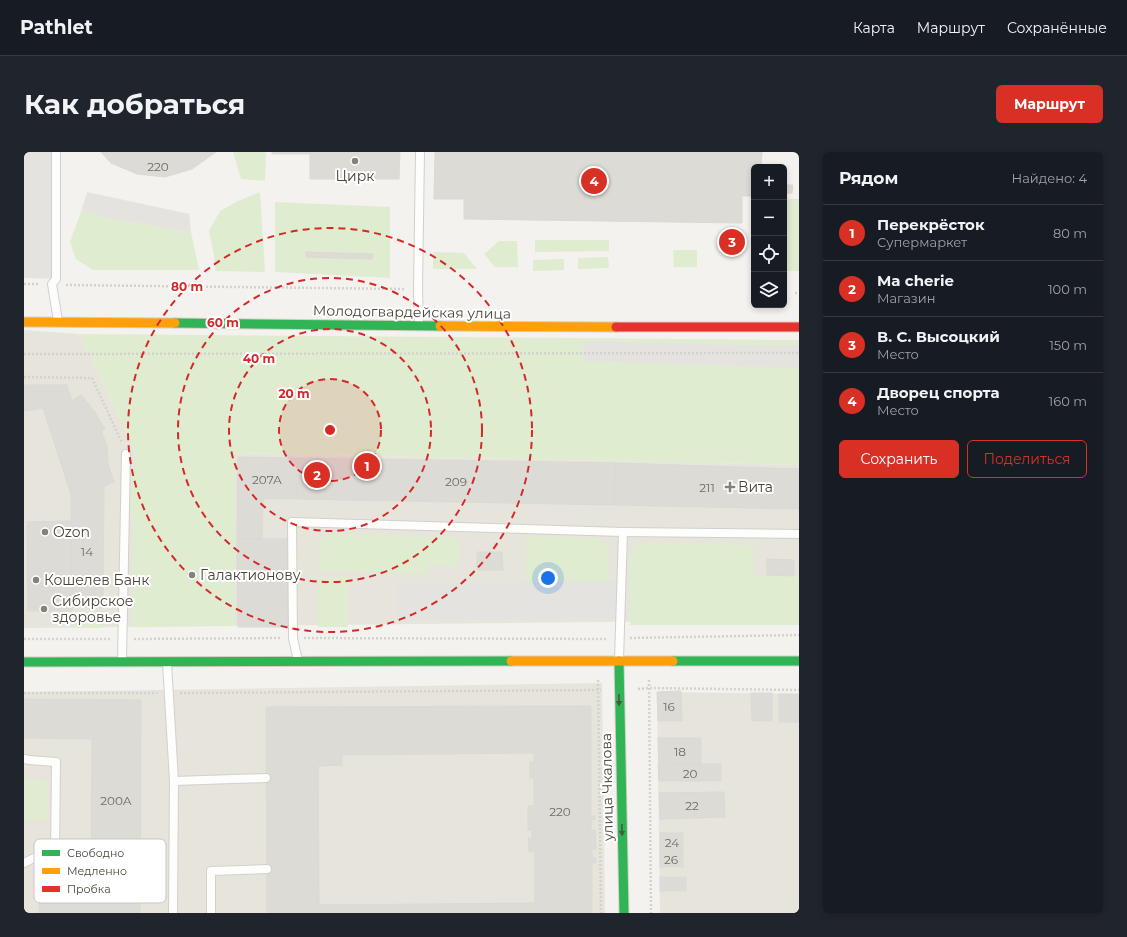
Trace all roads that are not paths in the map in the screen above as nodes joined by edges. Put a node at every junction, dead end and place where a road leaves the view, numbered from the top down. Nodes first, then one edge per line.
1 (56, 152) edge
2 (420, 152) edge
3 (24, 322) edge
4 (58, 322) junction
5 (419, 326) junction
6 (799, 327) edge
7 (126, 454) road end
8 (623, 532) junction
9 (799, 534) edge
10 (619, 661) junction
11 (799, 661) edge
12 (24, 662) edge
13 (122, 662) junction
14 (167, 662) junction
15 (298, 662) junction
16 (24, 759) edge
17 (266, 778) dead end
18 (174, 781) junction
19 (55, 839) edge
20 (34, 858) edge
21 (24, 863) edge
22 (267, 869) dead end
23 (173, 913) edge
24 (210, 913) edge
25 (624, 913) edge

1 - 4 lane
2 - 5 lane
3 - 4 street, Молодогвардейская улица
4 - 5 street, Молодогвардейская улица
5 - 6 street, Молодогвардейская улица
7 - 13 lane
8 - 9 lane
8 - 10 lane
8 - 15 lane
10 - 11 street
10 - 15 street
10 -> 25 street, улица Чкалова
12 - 13 street
13 - 14 street
14 - 15 street
14 - 18 lane
16 - 19 lane
17 - 18 lane
18 - 23 lane
20 - 21 lane
22 - 24 lane

